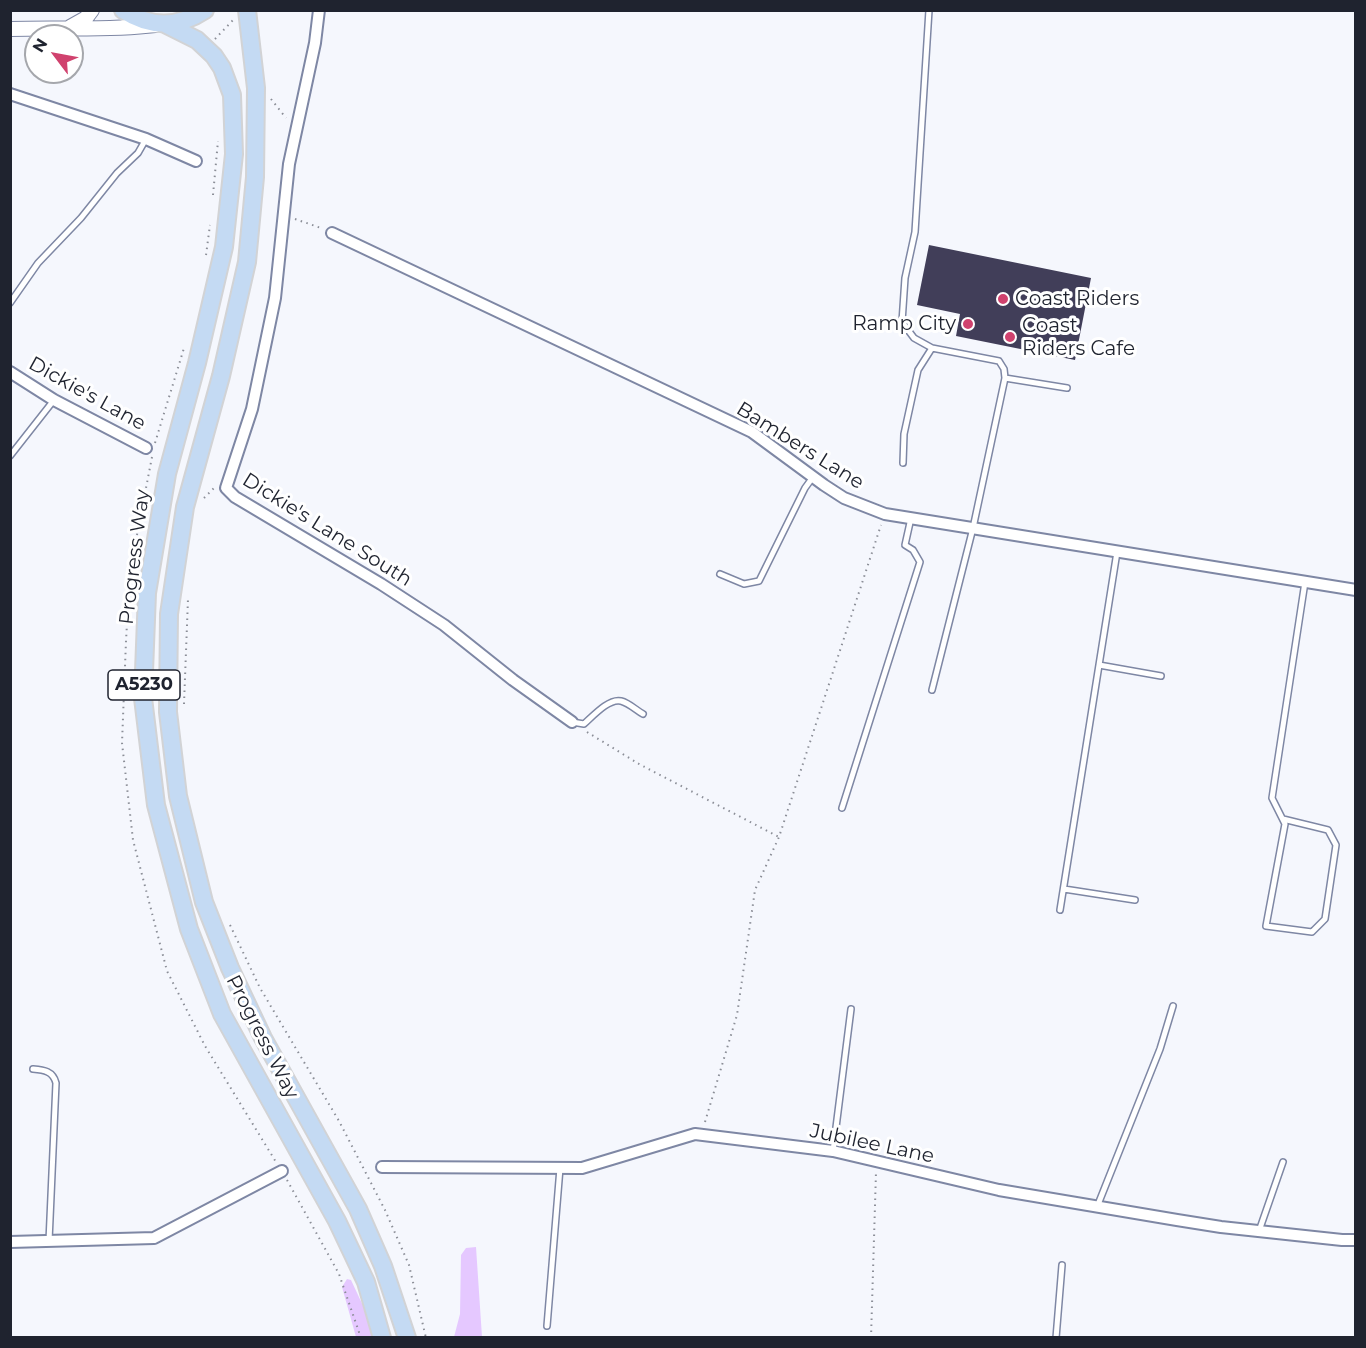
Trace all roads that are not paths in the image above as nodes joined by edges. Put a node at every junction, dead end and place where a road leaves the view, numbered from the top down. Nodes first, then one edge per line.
1 (92, 10) edge
2 (123, 10) edge
3 (205, 10) edge
4 (319, 10) edge
5 (929, 10) edge
6 (241, 14) edge
7 (75, 24) edge
8 (161, 24) junction
9 (84, 29) edge
10 (10, 94) edge
11 (146, 139) junction
12 (196, 161) dead end
13 (332, 233) road end
14 (10, 303) edge
15 (932, 348) junction
16 (10, 372) edge
17 (1005, 378) junction
18 (1067, 388) dead end
19 (54, 400) junction
20 (146, 448) dead end
21 (10, 456) edge
22 (903, 463) dead end
23 (813, 477) junction
24 (911, 518) junction
25 (973, 528) junction
26 (1117, 552) junction
27 (720, 574) dead end
28 (1305, 582) junction
29 (1356, 590) edge
30 (1099, 665) junction
31 (1161, 676) dead end
32 (932, 690) dead end
33 (643, 714) dead end
34 (572, 722) joint
35 (842, 808) dead end
36 (1282, 819) junction
37 (1064, 889) junction
38 (1135, 900) dead end
39 (1060, 910) dead end
40 (1173, 1006) dead end
41 (851, 1009) dead end
42 (33, 1069) dead end
43 (833, 1151) junction
44 (1283, 1162) dead end
45 (382, 1167) dead end
46 (560, 1168) junction
47 (282, 1171) road end
48 (1097, 1207) junction
49 (1259, 1231) junction
50 (1356, 1240) edge
51 (49, 1241) junction
52 (10, 1242) edge
53 (1062, 1265) dead end
54 (547, 1326) dead end
55 (382, 1338) edge
56 (407, 1338) edge
57 (1056, 1338) edge

1 - 7 street
2 - 8 main road, A5230
3 - 8 main road
4 - 34 street, Dickie's Lane South
5 - 15 lane
6 - 56 main road, Progress Way / A5230
8 - 9 street
8 - 55 main road, Progress Way / A5230
10 - 11 street
11 - 12 street
11 - 14 lane
13 - 23 street, Bambers Lane
15 - 17 lane
15 - 22 lane
16 - 19 street, Dickie's Lane
17 - 18 lane
17 - 25 lane
19 - 20 street, Dickie's Lane
19 - 21 lane
23 - 24 street, Bambers Lane
23 - 27 lane
24 - 25 street, Bambers Lane
24 - 35 lane
25 - 26 street, Bambers Lane
25 - 32 lane
26 - 28 street, Bambers Lane
26 - 30 lane
28 - 29 street, Bambers Lane
28 - 36 lane
30 - 31 lane
30 - 37 lane
33 - 34 lane
36 - 36 lane
37 - 38 lane
37 - 39 lane
40 - 48 lane
41 - 43 lane
42 - 51 lane
43 - 46 street, Jubilee Lane
43 - 48 street, Jubilee Lane
44 - 49 lane
45 - 46 street, Jubilee Lane
46 - 54 lane
47 - 51 street
48 - 49 street, Jubilee Lane
49 - 50 street, Jubilee Lane
51 - 52 street
53 - 57 lane

